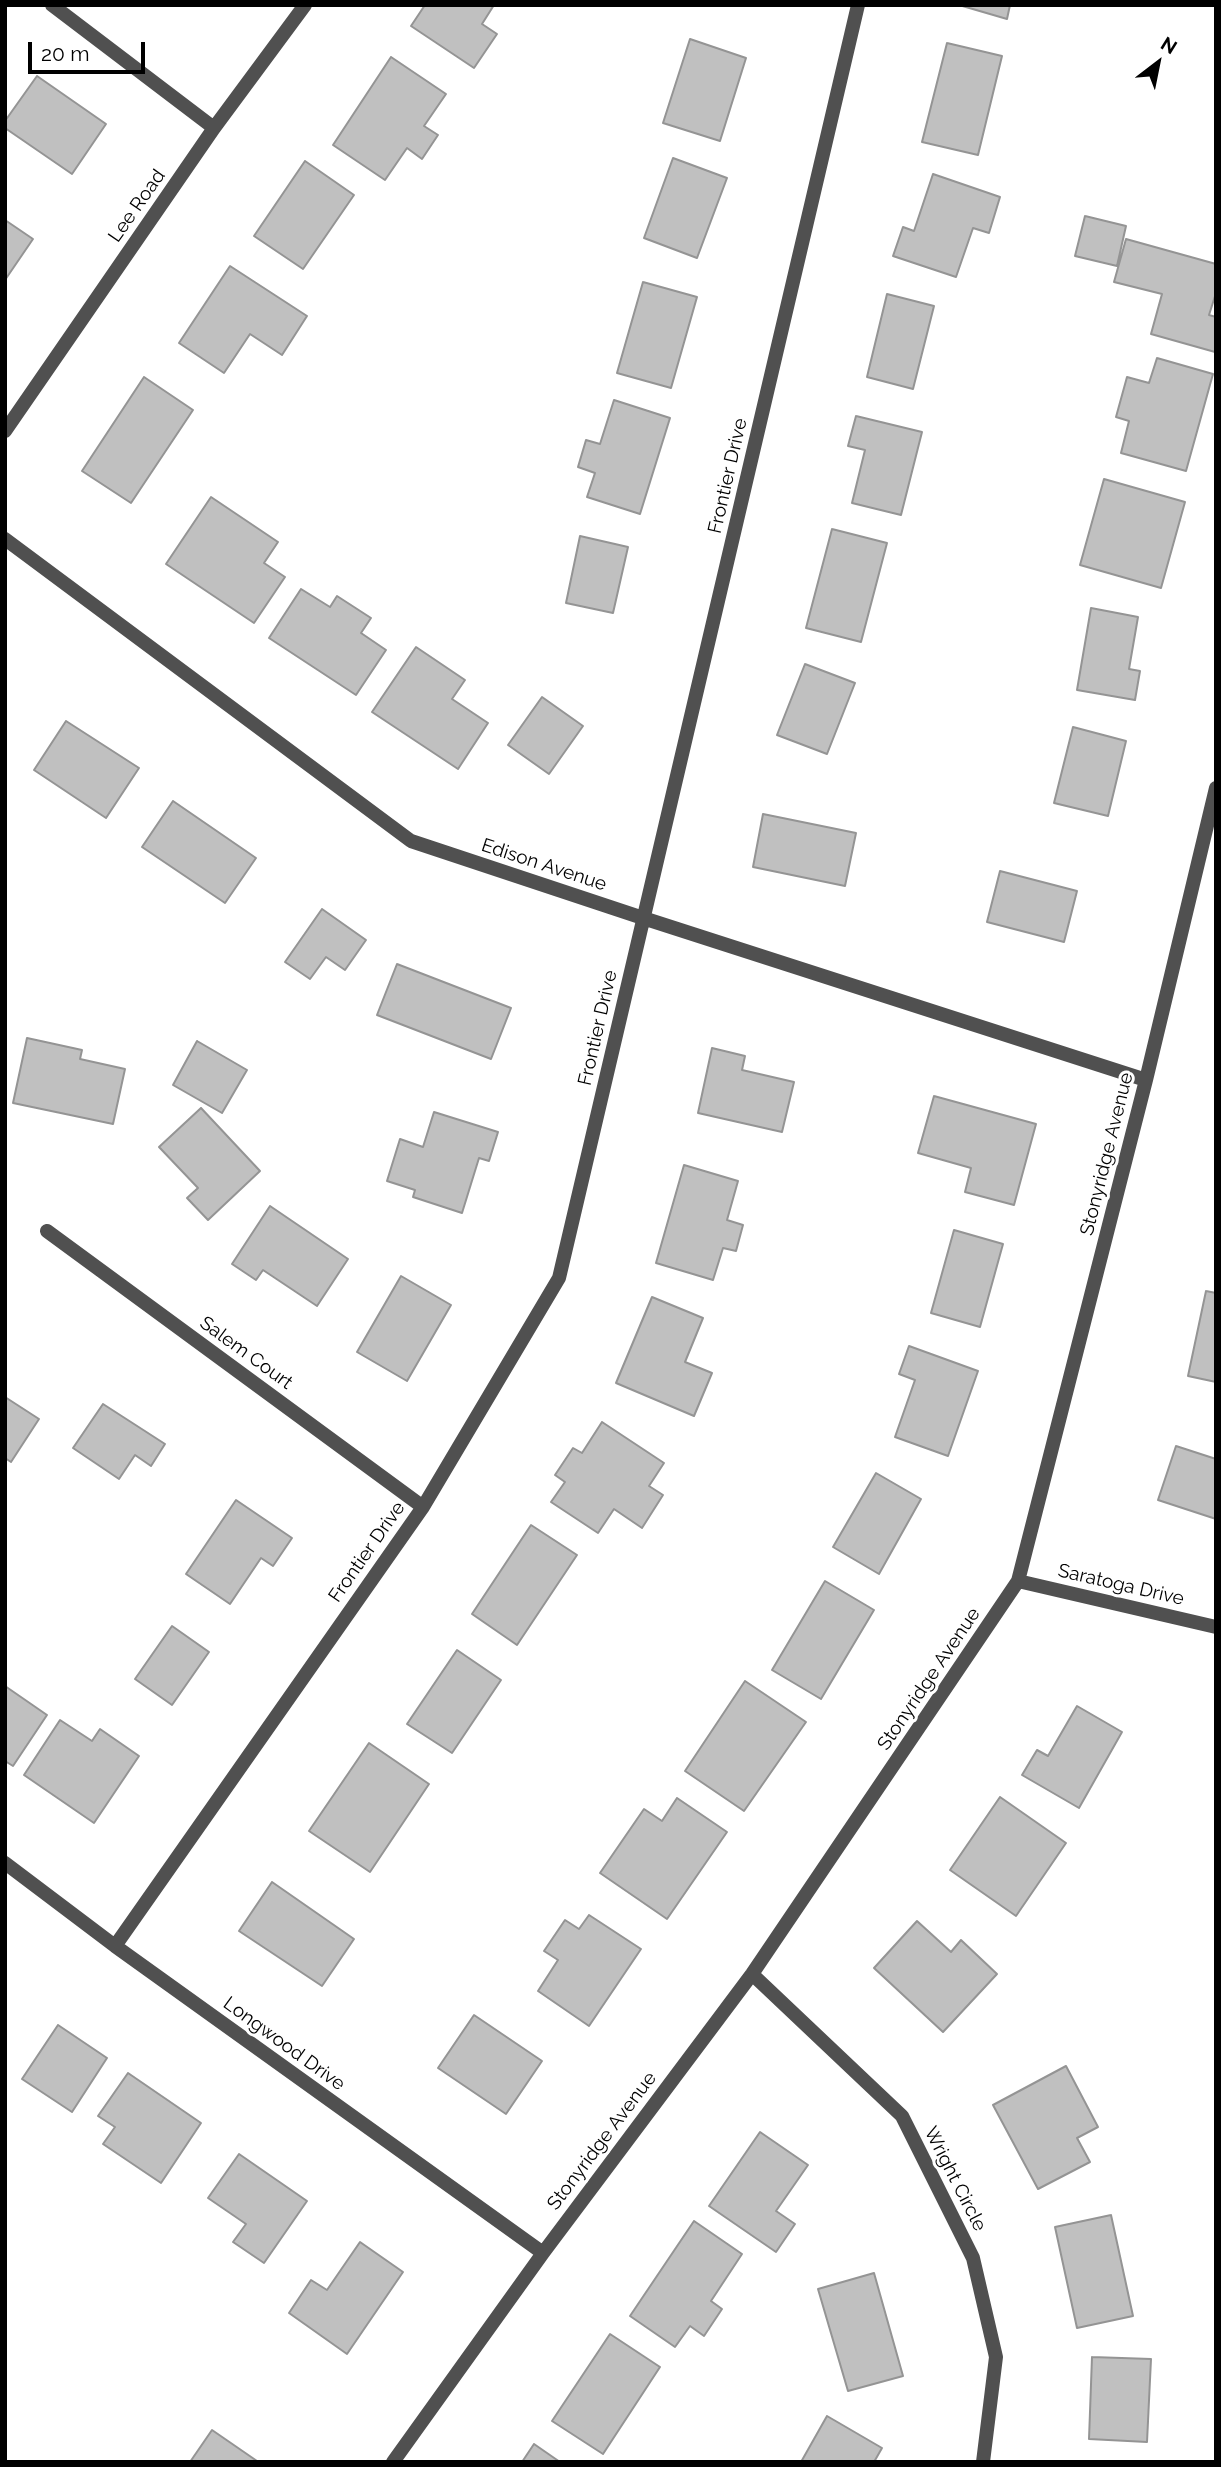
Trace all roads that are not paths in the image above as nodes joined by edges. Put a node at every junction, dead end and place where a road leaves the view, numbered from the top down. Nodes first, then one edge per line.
1 (52, 5) edge
2 (305, 5) edge
3 (858, 5) edge
4 (214, 128) junction
5 (5, 431) edge
6 (5, 540) edge
7 (1216, 788) edge
8 (643, 918) junction
9 (1146, 1080) junction
10 (47, 1231) dead end
11 (423, 1507) junction
12 (1018, 1581) junction
13 (1216, 1627) edge
14 (5, 1863) edge
15 (115, 1946) junction
16 (752, 1974) junction
17 (543, 2253) junction
18 (393, 2462) edge
19 (983, 2462) edge

1 - 4 street
2 - 4 street, Lee Road
3 - 8 street, Frontier Drive
4 - 5 street, Lee Road
6 - 8 street, Edison Avenue
7 - 9 street, Stonyridge Avenue
8 - 9 street, Edison Avenue
8 - 11 street, Frontier Drive
9 - 12 street, Stonyridge Avenue
10 - 11 street, Salem Court
11 - 15 street, Frontier Drive
12 - 13 street, Saratoga Drive
12 - 16 street, Stonyridge Avenue
14 - 15 street, Longwood Drive
15 - 17 street, Longwood Drive
16 - 17 street, Stonyridge Avenue
16 - 19 street, Wright Circle
17 - 18 street, Stonyridge Avenue

